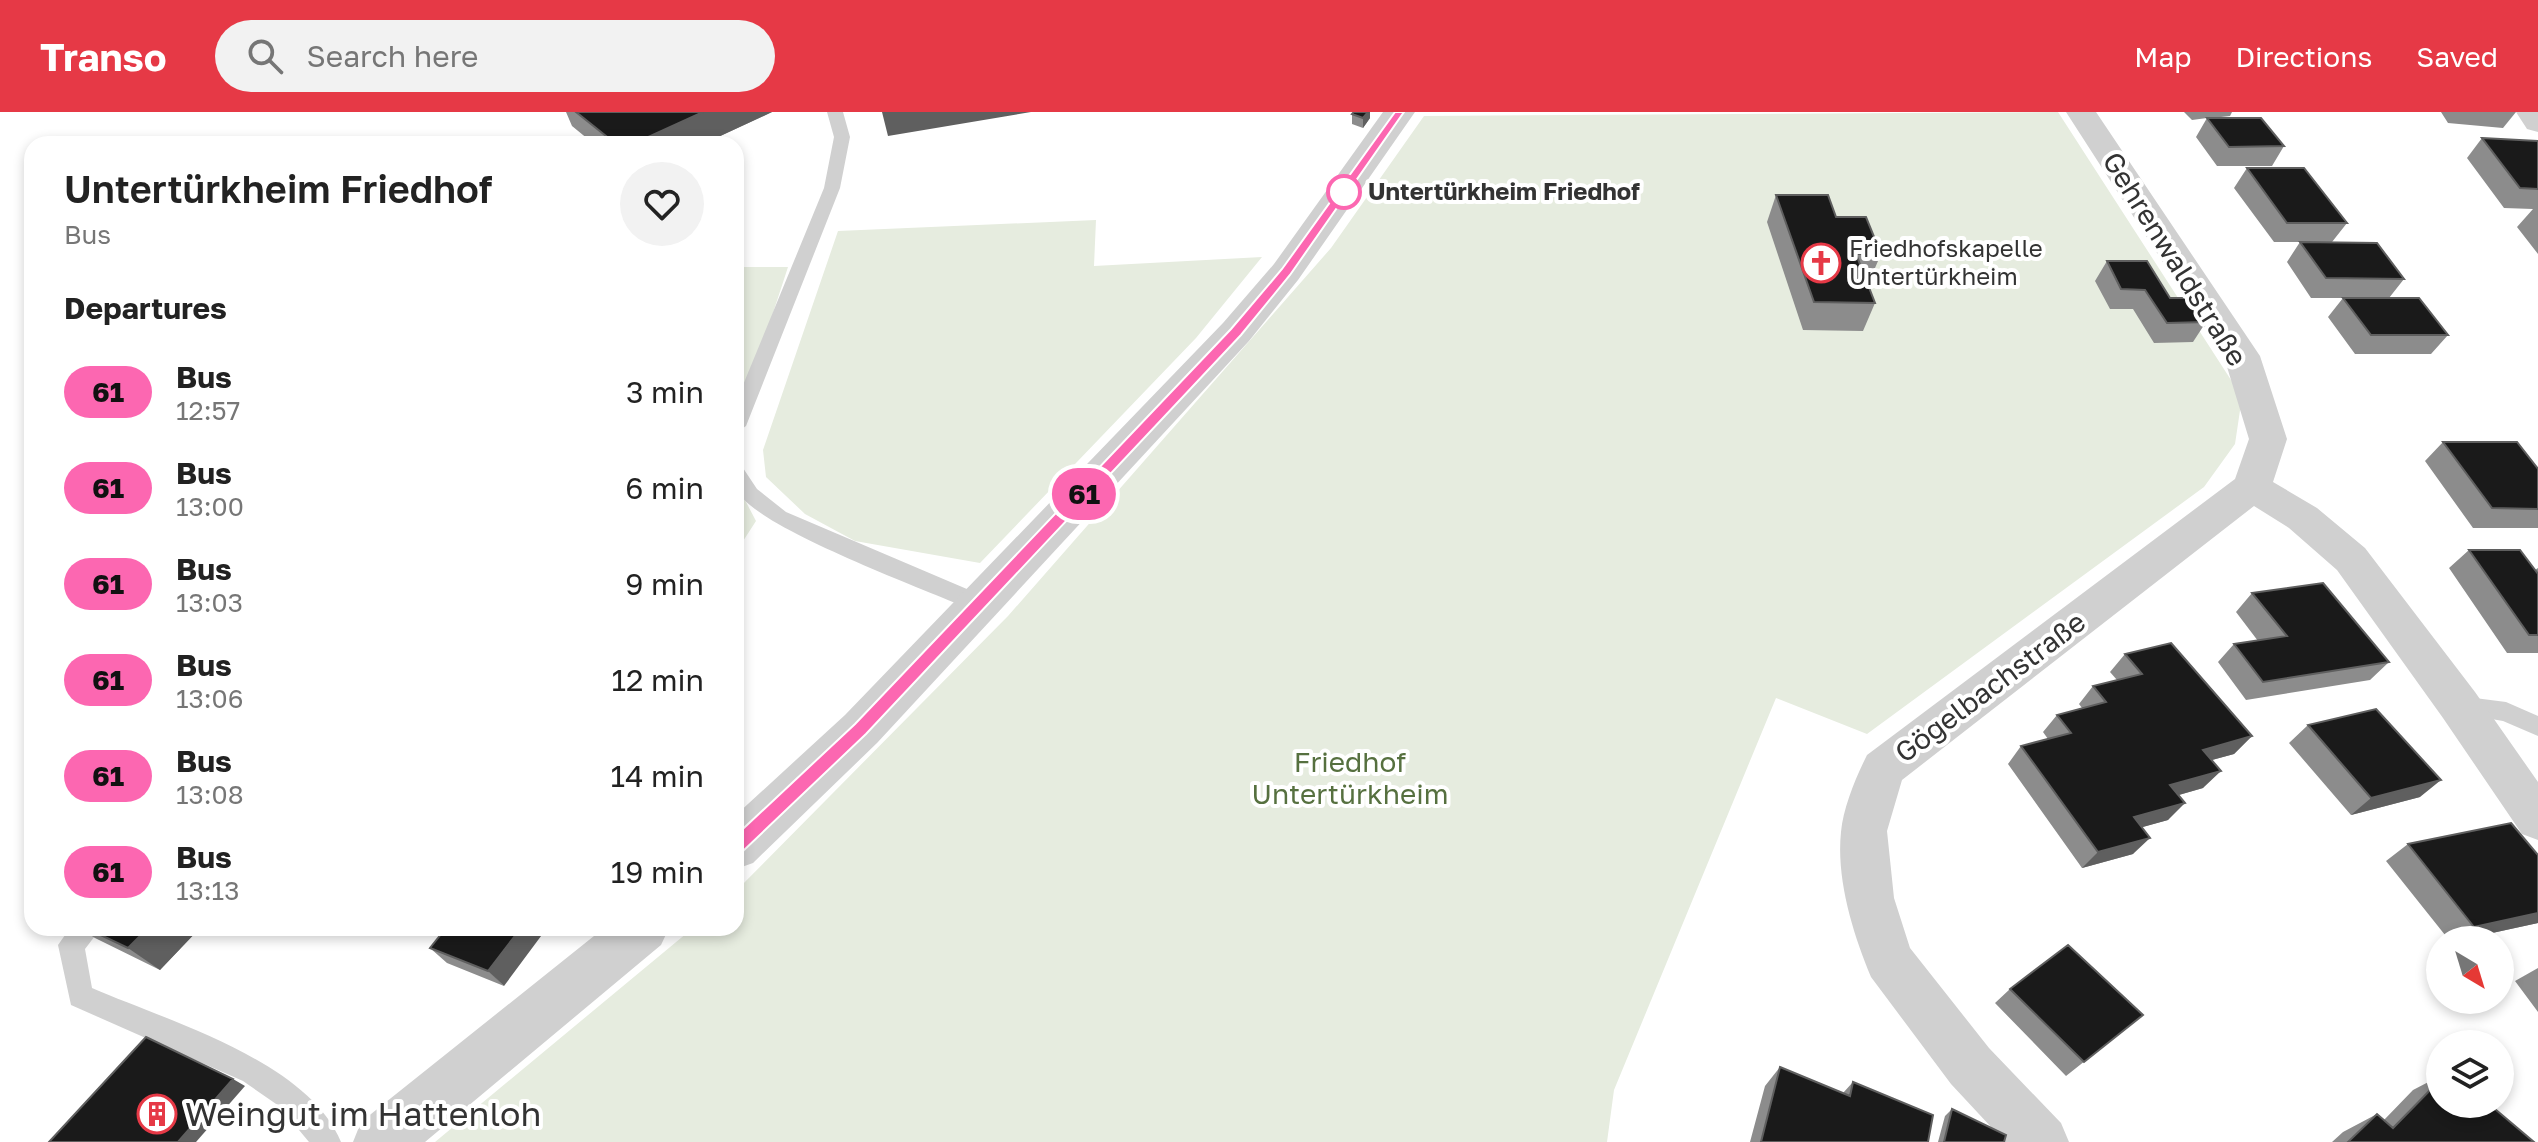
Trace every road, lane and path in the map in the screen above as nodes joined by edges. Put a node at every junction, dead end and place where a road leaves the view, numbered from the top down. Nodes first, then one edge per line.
1 (835, 112) edge
2 (1399, 112) edge
3 (2081, 112) edge
4 (2531, 112) edge
5 (2538, 123) edge
6 (744, 406) edge
7 (744, 485) edge
8 (2252, 487) junction
9 (980, 604) junction
10 (2459, 705) junction
11 (2538, 726) edge
12 (2538, 820) edge
13 (744, 839) edge
14 (80, 936) edge
15 (633, 936) edge
16 (327, 1142) edge
17 (381, 1142) edge
18 (2042, 1142) edge

1 - 6 lane
2 - 9 street
3 - 8 street, Gehrenwaldstraße
4 - 5 street
7 - 9 lane
8 - 10 street
8 - 18 street, Gögelbachstraße
9 - 13 street
10 - 11 lane
10 - 12 street
14 - 16 lane
15 - 17 street

